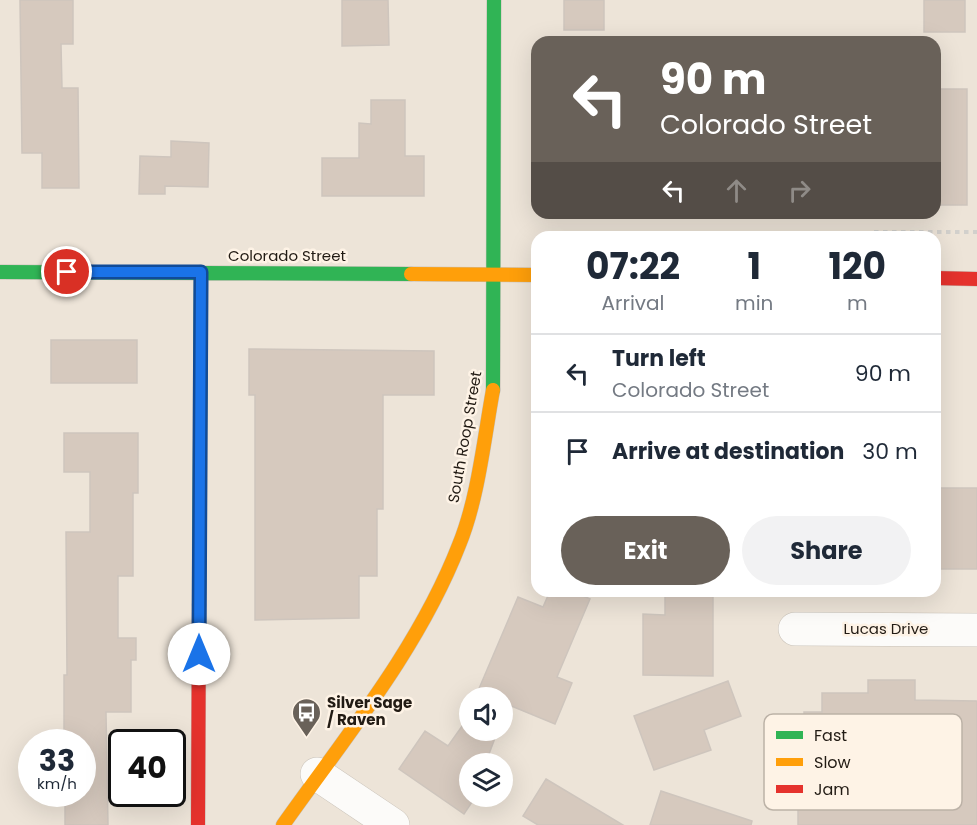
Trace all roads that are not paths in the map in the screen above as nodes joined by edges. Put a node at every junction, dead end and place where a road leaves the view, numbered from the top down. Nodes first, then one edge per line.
1 (494, 0) edge
2 (0, 272) edge
3 (201, 272) junction
4 (494, 274) junction
5 (531, 275) edge
6 (941, 278) edge
7 (977, 279) edge
8 (795, 629) dead end
9 (977, 630) edge
10 (317, 774) junction
11 (198, 825) edge
12 (282, 825) edge
13 (393, 825) edge

1 - 4 street, South Roop Street
2 - 3 street, Colorado Street
3 - 4 street, Colorado Street
3 - 11 street
4 - 5 street, Colorado Street
4 - 10 street, South Roop Street
6 - 7 street
8 - 9 street, Lucas Drive
10 - 12 street, South Roop Street
10 - 13 street

